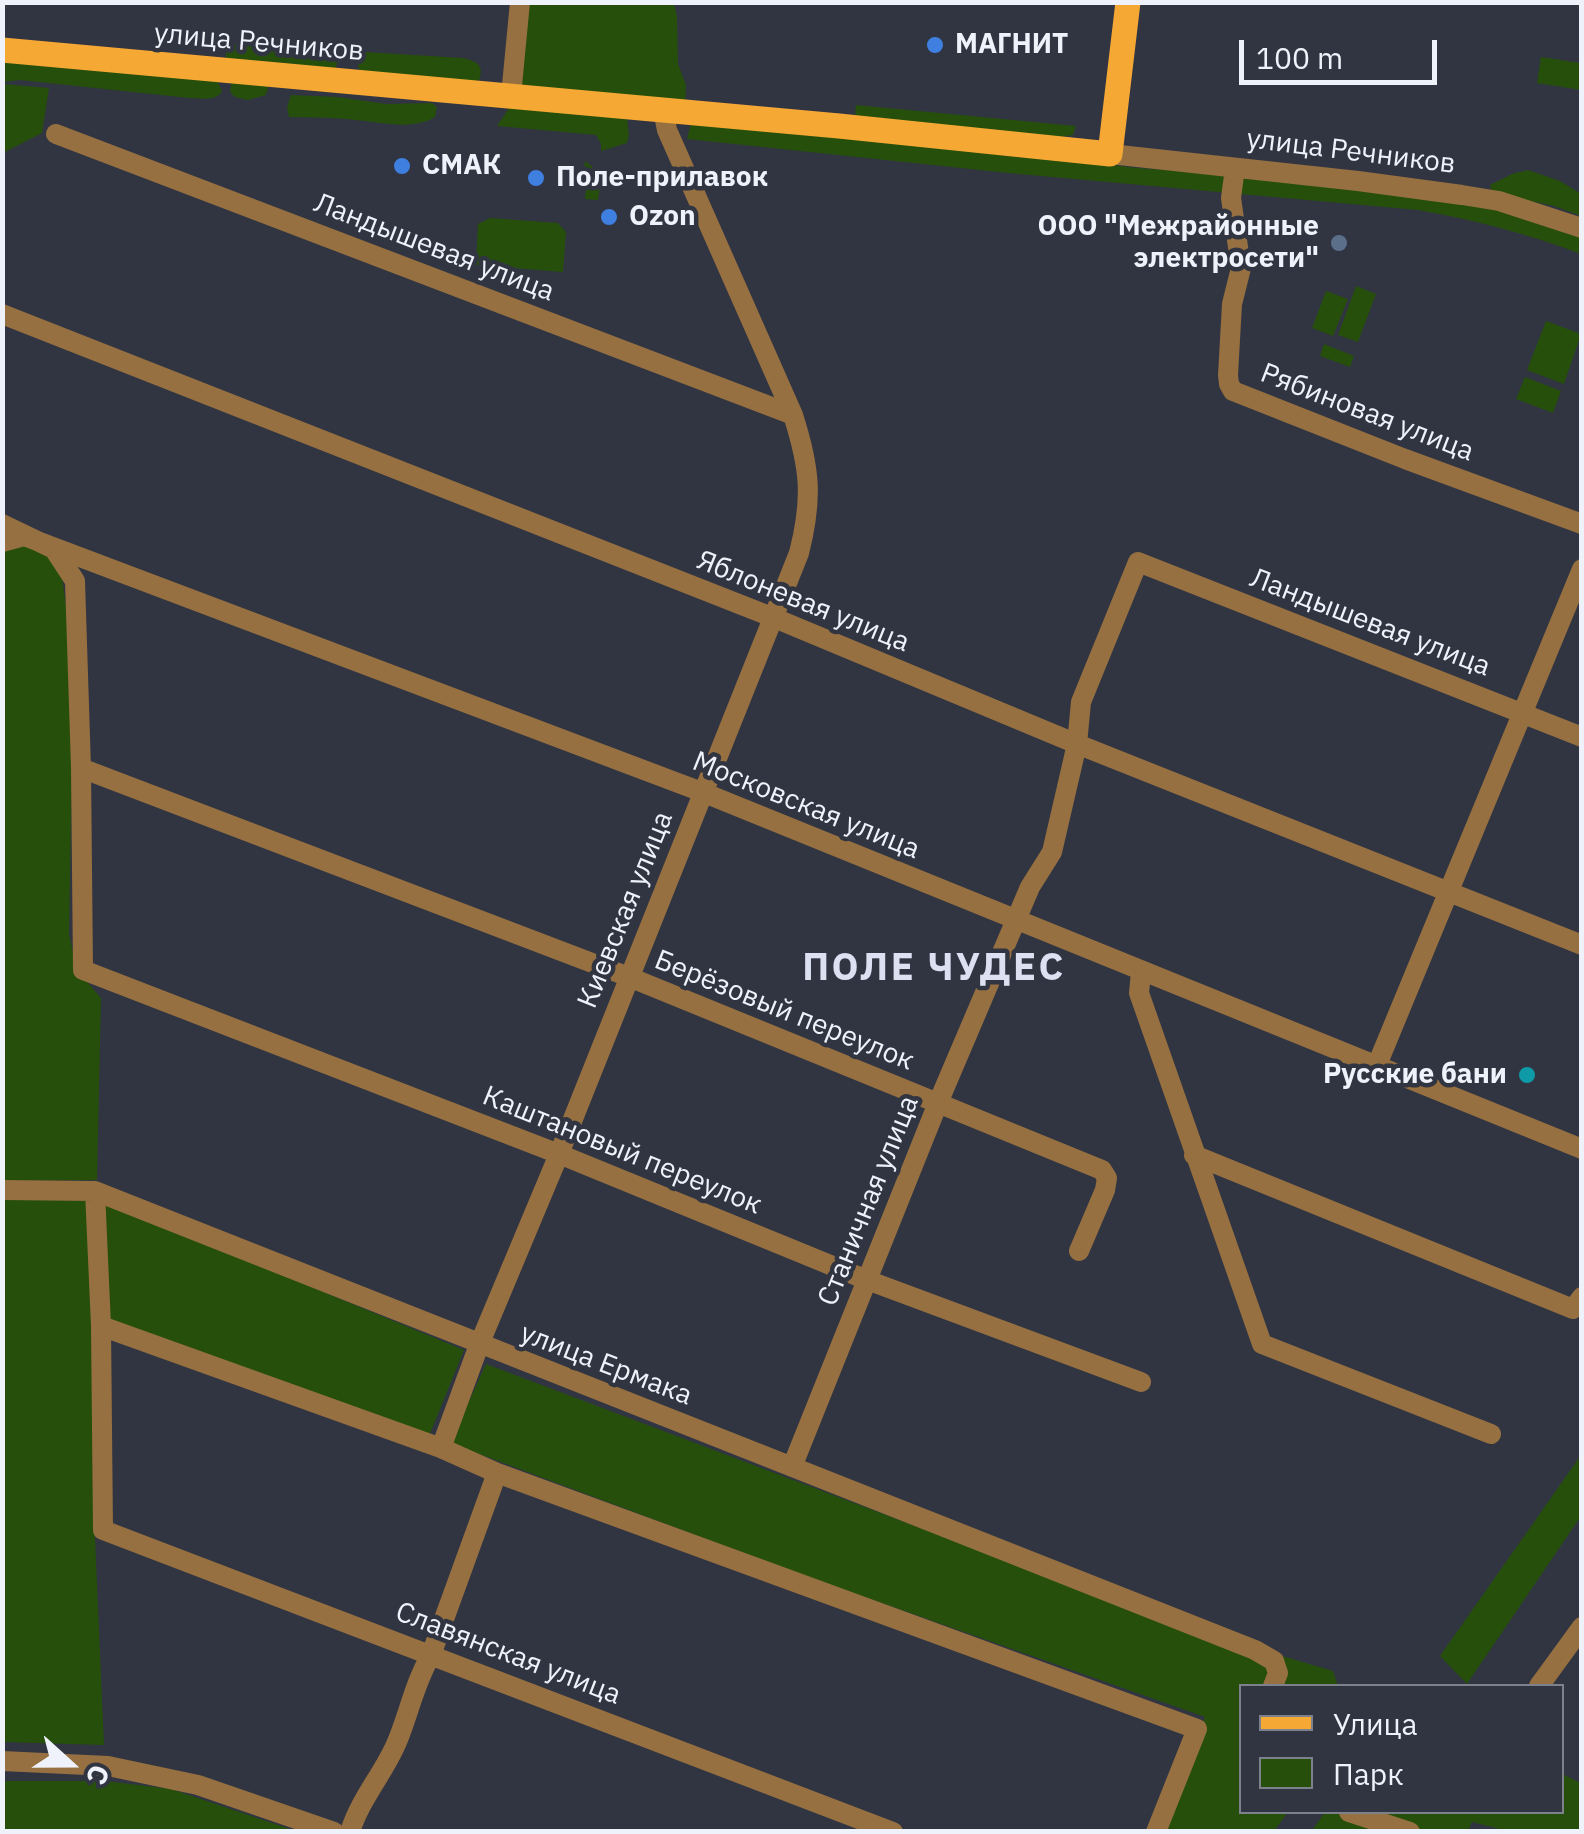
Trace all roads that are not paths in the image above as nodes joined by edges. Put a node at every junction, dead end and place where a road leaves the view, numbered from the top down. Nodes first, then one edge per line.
1 (520, 2) edge
2 (1128, 2) edge
3 (2, 50) edge
4 (511, 96) junction
5 (664, 110) junction
6 (56, 134) dead end
7 (1110, 154) junction
8 (1235, 168) junction
9 (1582, 228) edge
10 (2, 314) edge
11 (793, 415) junction
12 (2, 524) edge
13 (1582, 524) edge
14 (24, 536) junction
15 (2, 542) edge
16 (1138, 562) joint
17 (1582, 569) edge
18 (772, 618) junction
19 (1522, 712) junction
20 (1582, 737) edge
21 (1077, 744) junction
22 (81, 768) junction
23 (702, 792) junction
24 (1448, 890) junction
25 (1016, 921) junction
26 (1582, 945) edge
27 (1141, 972) junction
28 (628, 977) junction
29 (1378, 1065) junction
30 (938, 1103) junction
31 (1582, 1149) edge
32 (559, 1154) junction
33 (1194, 1155) junction
34 (2, 1190) edge
35 (95, 1191) junction
36 (1078, 1250) dead end
37 (867, 1280) junction
38 (1577, 1303) edge
39 (101, 1326) junction
40 (479, 1345) junction
41 (1140, 1382) dead end
42 (1490, 1434) dead end
43 (440, 1448) junction
44 (792, 1467) junction
45 (497, 1473) junction
46 (1582, 1628) edge
47 (431, 1655) junction
48 (1275, 1684) edge
49 (1541, 1684) edge
50 (2, 1762) edge
51 (1355, 1814) edge
52 (334, 1832) edge
53 (350, 1832) edge
54 (894, 1832) edge
55 (1156, 1832) edge
56 (1410, 1832) edge

1 - 4 street
2 - 7 main road
3 - 4 main road, улица Речников
4 - 5 main road, улица Речников
5 - 7 main road, улица Речников
5 - 11 street, Киевская улица
6 - 11 street, Ландышевая улица
7 - 8 street, улица Речников
8 - 9 street, улица Речников
8 - 13 street, Рябиновая улица
10 - 18 street, Яблоневая улица
11 - 18 street, Киевская улица
12 - 14 street
14 - 15 street
14 - 22 street
14 - 23 street, Московская улица
16 - 19 street, Ландышевая улица
16 - 21 street, Станичная улица
17 - 19 street
18 - 21 street, Яблоневая улица
18 - 23 street, Киевская улица
19 - 20 street, Ландышевая улица
19 - 24 street
21 - 24 street, Яблоневая улица
21 - 25 street, Станичная улица
22 - 28 street, Берёзовый переулок
22 - 32 street, Каштановый переулок
23 - 25 street, Московская улица
23 - 28 street, Киевская улица
24 - 26 street, Яблоневая улица
24 - 29 street
25 - 27 street, Московская улица
25 - 30 street, Станичная улица
27 - 29 street, Московская улица
27 - 33 street
28 - 30 street, Берёзовый переулок
28 - 32 street, Киевская улица
29 - 31 street, Московская улица
30 - 36 street, Берёзовый переулок
30 - 37 street, Станичная улица
32 - 37 street, Каштановый переулок
32 - 40 street, Киевская улица
33 - 38 street
33 - 42 street
34 - 35 street, улица Ермака
35 - 39 street
35 - 40 street, улица Ермака
37 - 41 street, Каштановый переулок
37 - 44 street, Станичная улица
39 - 43 street
39 - 47 street, Славянская улица
40 - 43 street, Киевская улица
40 - 44 street, улица Ермака
43 - 45 street
44 - 48 street, улица Ермака
45 - 47 street
45 - 55 street
46 - 49 street
47 - 53 street
47 - 54 street, Славянская улица
50 - 52 street
51 - 56 street

